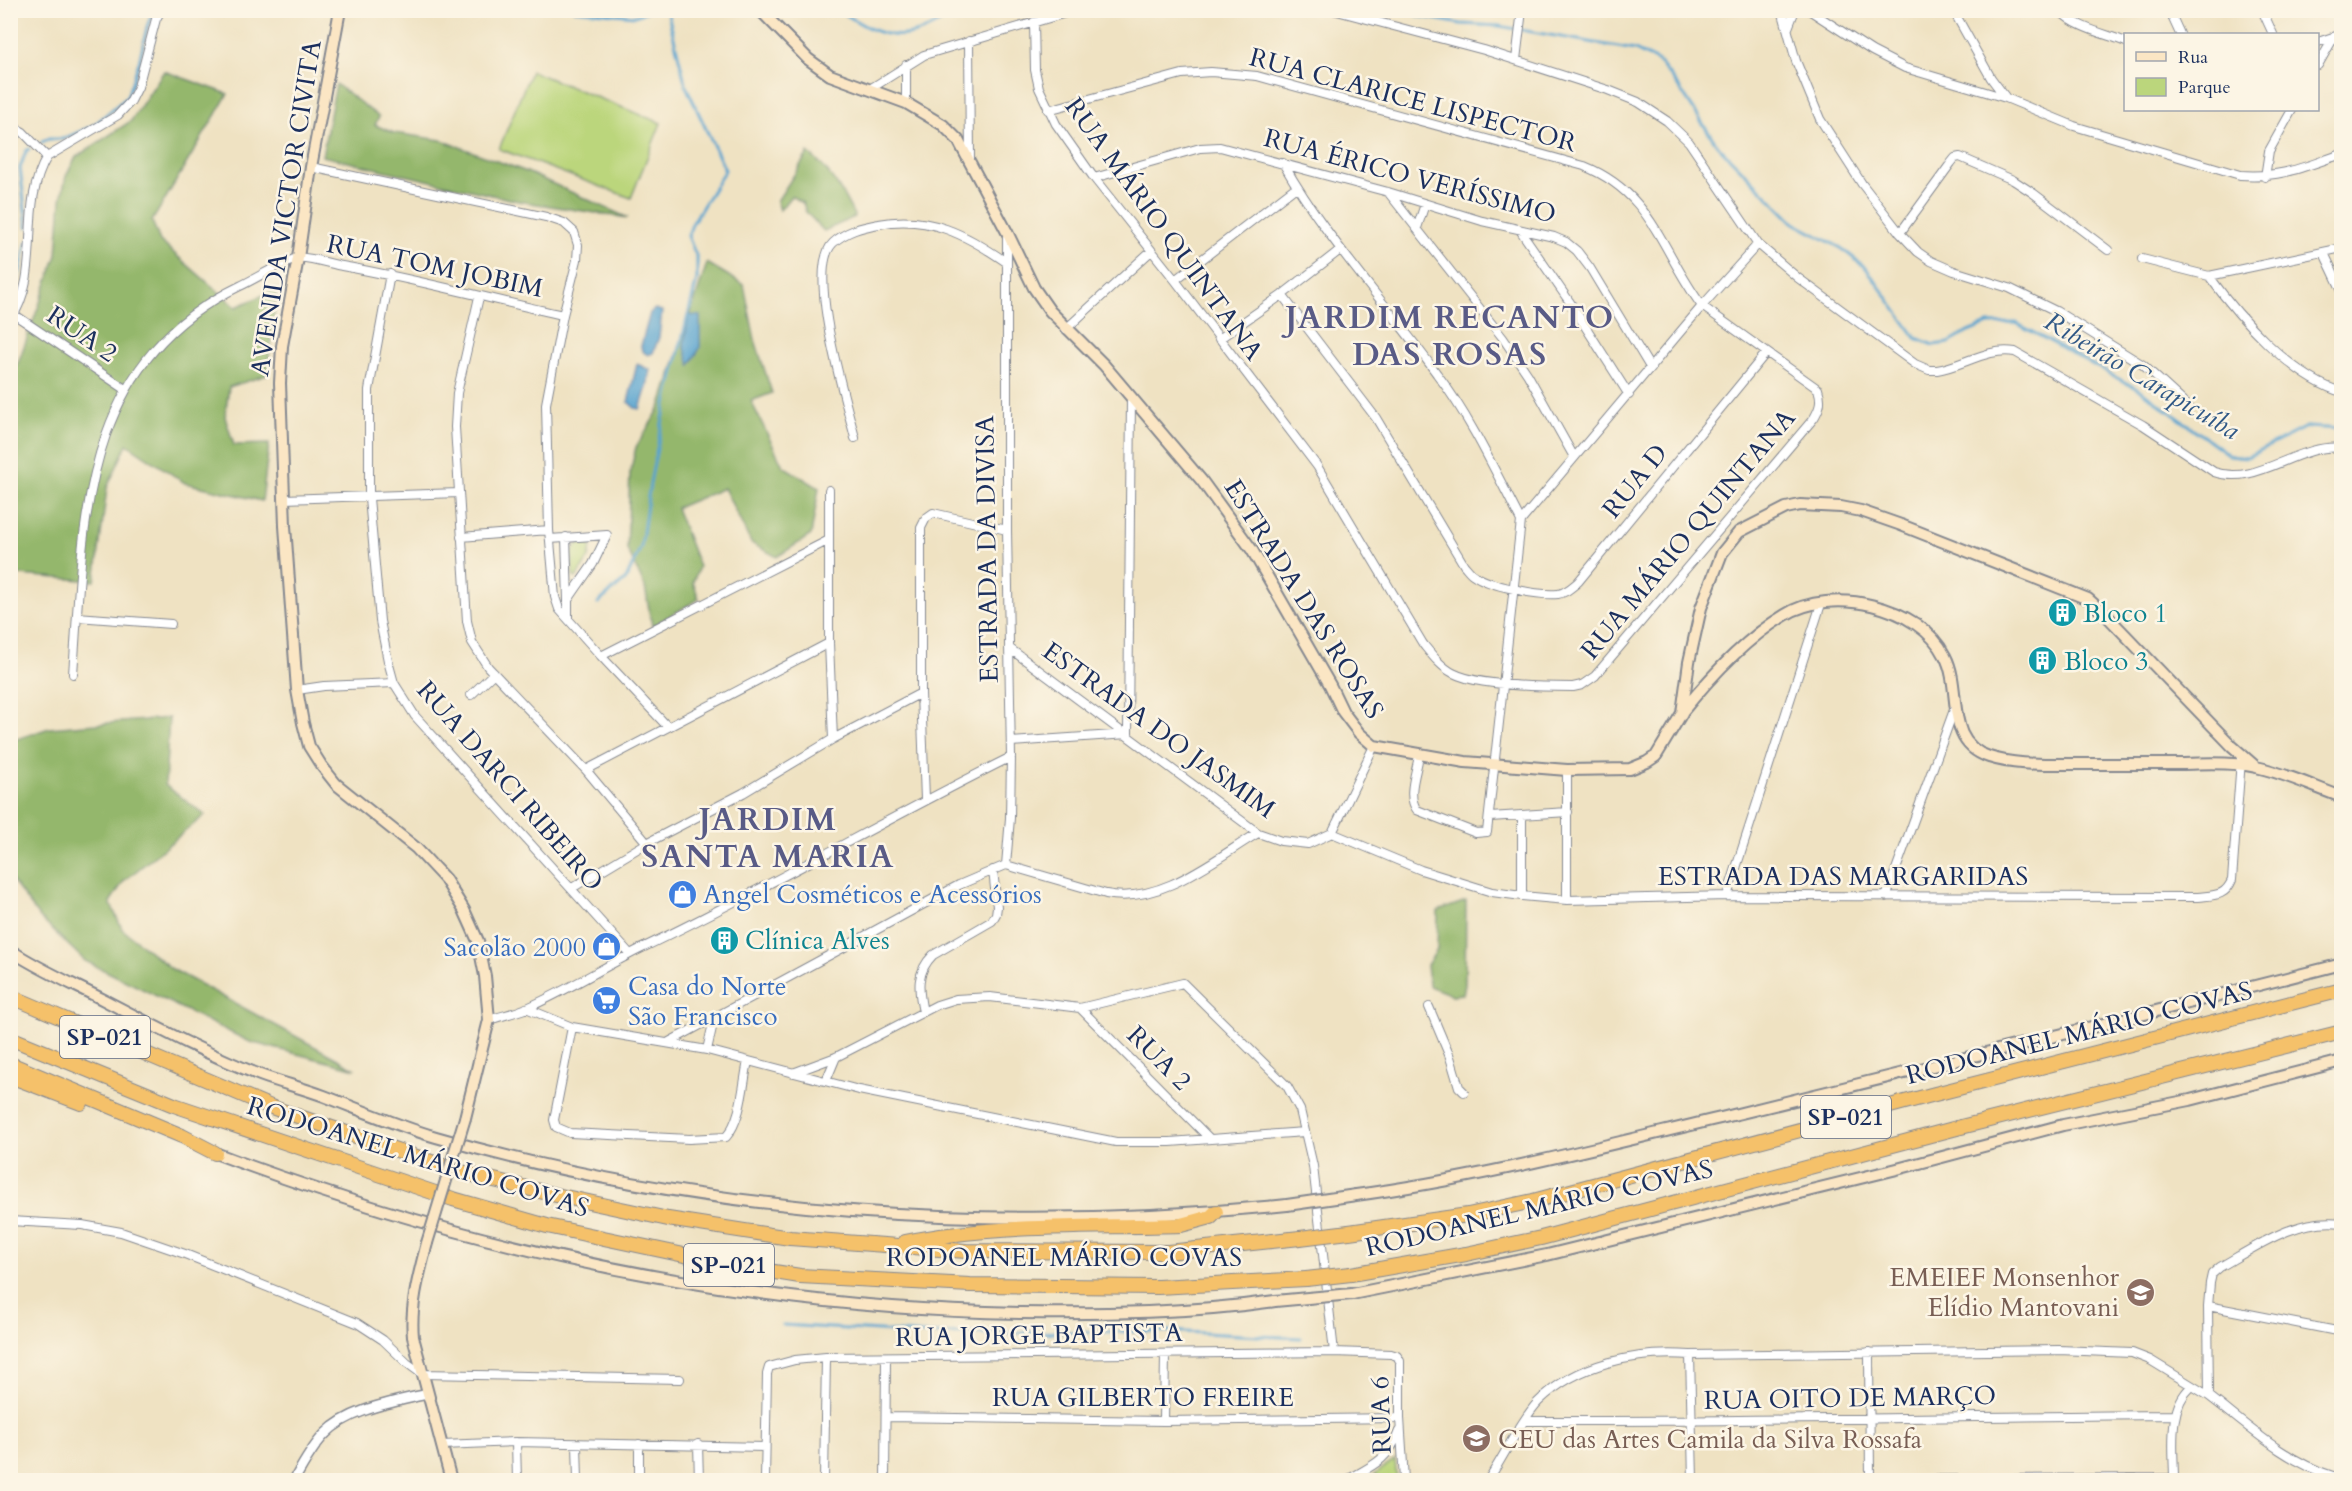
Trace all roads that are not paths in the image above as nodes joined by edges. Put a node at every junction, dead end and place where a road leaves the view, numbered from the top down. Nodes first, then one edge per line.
1 (161, 10) edge
2 (340, 10) edge
3 (760, 10) edge
4 (1076, 10) edge
5 (1333, 10) edge
6 (1782, 10) edge
7 (1796, 10) edge
8 (1809, 10) edge
9 (1953, 10) edge
10 (2059, 10) edge
11 (2169, 10) edge
12 (2262, 10) edge
13 (1522, 14) edge
14 (1034, 22) junction
15 (1788, 30) junction
16 (2180, 33) edge
17 (2273, 33) edge
18 (2338, 35) edge
19 (969, 41) junction
20 (2124, 41) edge
21 (2319, 42) edge
22 (1516, 60) junction
23 (906, 64) junction
24 (2319, 64) edge
25 (1988, 72) junction
26 (870, 89) junction
27 (1980, 90) junction
28 (2006, 98) junction
29 (906, 104) junction
30 (1048, 110) junction
31 (2291, 111) edge
32 (10, 125) edge
33 (2342, 154) edge
34 (47, 157) junction
35 (970, 159) junction
36 (1282, 163) junction
37 (311, 166) junction
38 (2265, 177) junction
39 (1094, 178) junction
40 (1296, 187) junction
41 (1388, 192) junction
42 (1425, 204) junction
43 (1418, 228) junction
44 (1520, 230) junction
45 (1007, 232) junction
46 (1900, 233) junction
47 (1758, 244) junction
48 (2342, 248) edge
49 (1340, 250) junction
50 (2108, 250) dead end
51 (1151, 251) junction
52 (2324, 253) junction
53 (298, 258) junction
54 (2142, 259) dead end
55 (1006, 262) junction
56 (390, 274) junction
57 (2209, 276) junction
58 (1175, 280) junction
59 (2342, 291) edge
60 (1282, 295) junction
61 (479, 297) junction
62 (1702, 306) junction
63 (563, 315) junction
64 (13, 318) edge
65 (1066, 329) junction
66 (1219, 339) junction
67 (1766, 352) junction
68 (1650, 369) junction
69 (126, 389) junction
70 (1818, 389) joint
71 (2342, 392) edge
72 (1629, 395) junction
73 (1131, 397) junction
74 (2189, 407) dead end
75 (855, 438) dead end
76 (2342, 448) edge
77 (1574, 457) junction
78 (829, 490) dead end
79 (459, 493) junction
80 (369, 498) junction
81 (284, 499) junction
82 (1521, 521) junction
83 (549, 530) junction
84 (1007, 530) junction
85 (461, 537) junction
86 (566, 537) junction
87 (550, 539) junction
88 (827, 541) junction
89 (1514, 590) junction
90 (568, 600) junction
91 (1821, 604) junction
92 (77, 617) junction
93 (568, 619) junction
94 (171, 624) dead end
95 (829, 643) junction
96 (1009, 648) junction
97 (601, 656) junction
98 (494, 673) junction
99 (74, 674) dead end
100 (394, 683) junction
101 (1504, 683) junction
102 (297, 690) junction
103 (921, 693) junction
104 (471, 694) dead end
105 (1956, 704) junction
106 (1682, 713) junction
107 (667, 726) junction
108 (1128, 734) junction
109 (833, 739) junction
110 (1011, 742) junction
111 (1374, 746) junction
112 (2232, 746) junction
113 (1419, 754) junction
114 (1011, 757) junction
115 (2241, 760) junction
116 (1495, 763) junction
117 (2213, 764) junction
118 (586, 770) junction
119 (1567, 770) junction
120 (2342, 797) edge
121 (926, 799) junction
122 (1568, 812) junction
123 (1522, 816) junction
124 (1490, 817) junction
125 (1258, 832) junction
126 (1332, 832) junction
127 (647, 843) junction
128 (1006, 866) junction
129 (993, 870) junction
130 (572, 888) junction
131 (1522, 896) junction
132 (1726, 896) junction
133 (1886, 897) junction
134 (1567, 900) junction
135 (10, 950) edge
136 (630, 954) junction
137 (2342, 964) edge
138 (2342, 990) edge
139 (10, 996) edge
140 (1429, 1007) dead end
141 (526, 1008) junction
142 (1080, 1008) junction
143 (923, 1012) junction
144 (714, 1019) junction
145 (489, 1020) junction
146 (572, 1027) junction
147 (2342, 1032) edge
148 (10, 1038) edge
149 (669, 1042) junction
150 (707, 1050) junction
151 (836, 1057) junction
152 (748, 1061) junction
153 (2342, 1061) edge
154 (10, 1064) edge
155 (793, 1072) junction
156 (10, 1076) edge
157 (826, 1081) junction
158 (1464, 1092) dead end
159 (1305, 1132) junction
160 (1209, 1138) junction
161 (216, 1153) junction
162 (1216, 1212) junction
163 (10, 1221) edge
164 (2342, 1223) edge
165 (887, 1246) junction
166 (2208, 1306) junction
167 (2342, 1332) edge
168 (1334, 1352) junction
169 (1869, 1352) junction
170 (1165, 1354) junction
171 (1391, 1354) joint
172 (1690, 1355) junction
173 (826, 1357) junction
174 (886, 1358) junction
175 (422, 1374) junction
176 (680, 1379) dead end
177 (2191, 1387) junction
178 (427, 1394) junction
179 (2209, 1396) junction
180 (2175, 1415) junction
181 (886, 1417) junction
182 (1870, 1417) junction
183 (1164, 1421) junction
184 (1526, 1421) junction
185 (1400, 1422) junction
186 (1692, 1422) junction
187 (516, 1442) junction
188 (577, 1444) junction
189 (639, 1444) junction
190 (698, 1444) junction
191 (442, 1445) junction
192 (765, 1447) junction
193 (2337, 1476) edge
194 (2174, 1479) edge
195 (294, 1480) edge
196 (451, 1480) edge
197 (517, 1480) edge
198 (578, 1480) edge
199 (639, 1480) edge
200 (699, 1480) edge
201 (765, 1480) edge
202 (824, 1480) edge
203 (837, 1480) edge
204 (885, 1480) edge
205 (999, 1480) edge
206 (1347, 1480) edge
207 (1404, 1480) edge
208 (1488, 1480) edge
209 (1694, 1480) edge
210 (1832, 1480) edge
211 (1870, 1480) edge
212 (2324, 1480) edge

1 - 34 street
2 - 37 main road, AVENIDA VICTOR CIVITA
3 - 26 main road, ESTRADA DAS ROSAS
4 - 14 street
5 - 22 street
6 - 15 street
7 - 15 street
8 - 27 street
9 - 25 street
10 - 20 street
11 - 16 street
12 - 17 street
13 - 22 street
14 - 19 street
14 - 30 street, RUA MÁRIO QUINTANA
15 - 46 street
18 - 21 street
18 - 24 street
19 - 23 street
19 - 35 street
22 - 47 street
23 - 26 street
23 - 29 street
25 - 27 street
25 - 28 street
26 - 29 main road, ESTRADA DAS ROSAS
27 - 28 street
28 - 38 street
29 - 35 main road, ESTRADA DAS ROSAS
30 - 39 street, RUA MÁRIO QUINTANA
30 - 62 street, RUA CLARICE LISPECTOR
31 - 38 street
32 - 34 street
33 - 38 street
34 - 64 street
35 - 45 main road, ESTRADA DAS ROSAS
36 - 39 street, RUA ÉRICO VERÍSSIMO
36 - 40 street
36 - 41 street, RUA ÉRICO VERÍSSIMO
37 - 53 main road, AVENIDA VICTOR CIVITA
37 - 63 street
39 - 51 street, RUA MÁRIO QUINTANA
40 - 49 street
40 - 58 street
41 - 42 street, RUA ÉRICO VERÍSSIMO
41 - 43 street
42 - 43 street
42 - 44 street, RUA ÉRICO VERÍSSIMO
43 - 77 street
44 - 68 street, RUA ÉRICO VERÍSSIMO
44 - 72 street
45 - 55 street, ESTRADA DA DIVISA
45 - 65 main road, ESTRADA DAS ROSAS
46 - 50 street
46 - 74 street
47 - 62 street
47 - 76 street
48 - 52 street
49 - 60 street
49 - 82 street
51 - 58 street, RUA MÁRIO QUINTANA
51 - 65 street
52 - 57 street
52 - 59 street
53 - 56 street, RUA TOM JOBIM
53 - 69 street
53 - 81 main road, AVENIDA VICTOR CIVITA
54 - 57 street
55 - 75 street
55 - 84 street, ESTRADA DA DIVISA
56 - 61 street, RUA TOM JOBIM
56 - 80 street, RUA DARCI RIBEIRO
57 - 71 street
58 - 66 street, RUA MÁRIO QUINTANA
60 - 66 street
60 - 89 street, RUA D
61 - 63 street, RUA TOM JOBIM
61 - 79 street
62 - 67 street, RUA CLARICE LISPECTOR
62 - 68 street
63 - 83 street
64 - 69 street, RUA 2
65 - 73 main road, ESTRADA DAS ROSAS
66 - 101 street, RUA MÁRIO QUINTANA
67 - 70 street, RUA CLARICE LISPECTOR
67 - 89 street, RUA D
68 - 72 street
69 - 92 street
70 - 101 street, RUA MÁRIO QUINTANA
72 - 77 street
73 - 108 street
73 - 111 main road, ESTRADA DAS ROSAS
77 - 82 street
78 - 88 street
79 - 80 street
79 - 85 street
80 - 81 street
80 - 100 street, RUA DARCI RIBEIRO
81 - 102 main road, AVENIDA VICTOR CIVITA
82 - 89 street
83 - 85 street
83 - 87 street
84 - 96 street, ESTRADA DA DIVISA
84 - 103 street
85 - 98 street
86 - 87 street
86 - 90 street
86 - 90 street
87 - 93 street
88 - 95 street
88 - 97 street
89 - 101 street
90 - 93 street
91 - 105 main road
91 - 106 main road
91 - 132 street
92 - 94 street
92 - 99 street
93 - 97 street
95 - 107 street
95 - 109 street
96 - 108 street, ESTRADA DO JASMIM
96 - 110 street, ESTRADA DA DIVISA
97 - 107 street
98 - 104 street
98 - 118 street
100 - 102 street
100 - 130 street, RUA DARCI RIBEIRO
101 - 116 street
102 - 145 main road, AVENIDA VICTOR CIVITA
103 - 109 street
103 - 121 street
105 - 117 main road
105 - 133 street
106 - 112 main road, ESTRADA DAS ROSAS
106 - 119 main road, ESTRADA DAS ROSAS
107 - 118 street
108 - 110 street
108 - 125 street, ESTRADA DO JASMIM
109 - 127 street
110 - 114 street, ESTRADA DA DIVISA
111 - 113 main road, ESTRADA DAS ROSAS
111 - 126 street
112 - 115 main road, ESTRADA DAS ROSAS
112 - 117 main road
113 - 116 main road, ESTRADA DAS ROSAS
113 - 124 street
114 - 121 street
114 - 128 street, ESTRADA DA DIVISA
115 - 117 main road
115 - 120 main road
115 - 133 street, ESTRADA DAS MARGARIDAS
116 - 119 main road, ESTRADA DAS ROSAS
116 - 124 street
118 - 127 street
119 - 122 street
121 - 136 street
122 - 123 street
122 - 134 street
123 - 124 street
123 - 131 street
125 - 126 street, ESTRADA DO JASMIM
125 - 128 street
126 - 131 street, ESTRADA DAS MARGARIDAS
127 - 130 street
128 - 129 street
129 - 143 street
129 - 144 street
130 - 136 street, RUA DARCI RIBEIRO
131 - 134 street, ESTRADA DAS MARGARIDAS
132 - 133 street, ESTRADA DAS MARGARIDAS
132 - 134 street, ESTRADA DAS MARGARIDAS
135 - 162 main road
136 - 141 street
137 - 162 main road, bridge
138 - 165 highway, RODOANEL MÁRIO COVAS / SP-021, bridge
139 - 165 highway, RODOANEL MÁRIO COVAS / SP-021
140 - 158 street
141 - 145 street
141 - 146 street
142 - 143 street
142 - 159 street
142 - 160 street, RUA 2
143 - 151 street
144 - 149 street
144 - 150 street
145 - 175 main road, AVENIDA VICTOR CIVITA, bridge
146 - 149 street
146 - 152 street
147 - 148 highway, RODOANEL MÁRIO COVAS / SP-021, bridge
149 - 150 street
150 - 152 street
151 - 155 street
151 - 157 street
152 - 155 street
153 - 161 main road, bridge
154 - 161 highway
155 - 157 street
156 - 161 highway
157 - 160 street
159 - 160 street
159 - 168 street
162 - 165 highway
163 - 175 street
164 - 166 street
166 - 167 street
166 - 179 street
168 - 170 street, RUA JORGE BAPTISTA
168 - 171 street, RUA JORGE BAPTISTA
169 - 172 street
169 - 177 street
169 - 182 street
170 - 174 street, RUA JORGE BAPTISTA
170 - 183 street
171 - 185 street, RUA 6
172 - 184 street
172 - 186 street
173 - 174 street, RUA JORGE BAPTISTA
173 - 192 street, RUA JORGE BAPTISTA
173 - 202 street
174 - 181 street
175 - 176 street
175 - 178 main road, AVENIDA VICTOR CIVITA
177 - 179 street
177 - 180 street
178 - 191 main road, AVENIDA VICTOR CIVITA
178 - 195 street
179 - 193 street
180 - 182 street, RUA OITO DE MARÇO
180 - 194 street
181 - 183 street, RUA GILBERTO FREIRE
181 - 204 street
182 - 186 street, RUA OITO DE MARÇO
182 - 211 street
183 - 185 street, RUA GILBERTO FREIRE
184 - 186 street, RUA OITO DE MARÇO
184 - 208 street
185 - 206 street
185 - 207 street, RUA 6
186 - 209 street
187 - 188 street
187 - 191 street
187 - 197 street
188 - 189 street
188 - 198 street
189 - 190 street
189 - 199 street
190 - 192 street
190 - 200 street
191 - 196 main road, AVENIDA VICTOR CIVITA
192 - 201 street
193 - 212 street
194 - 211 street
203 - 204 street
204 - 205 street
210 - 211 street

